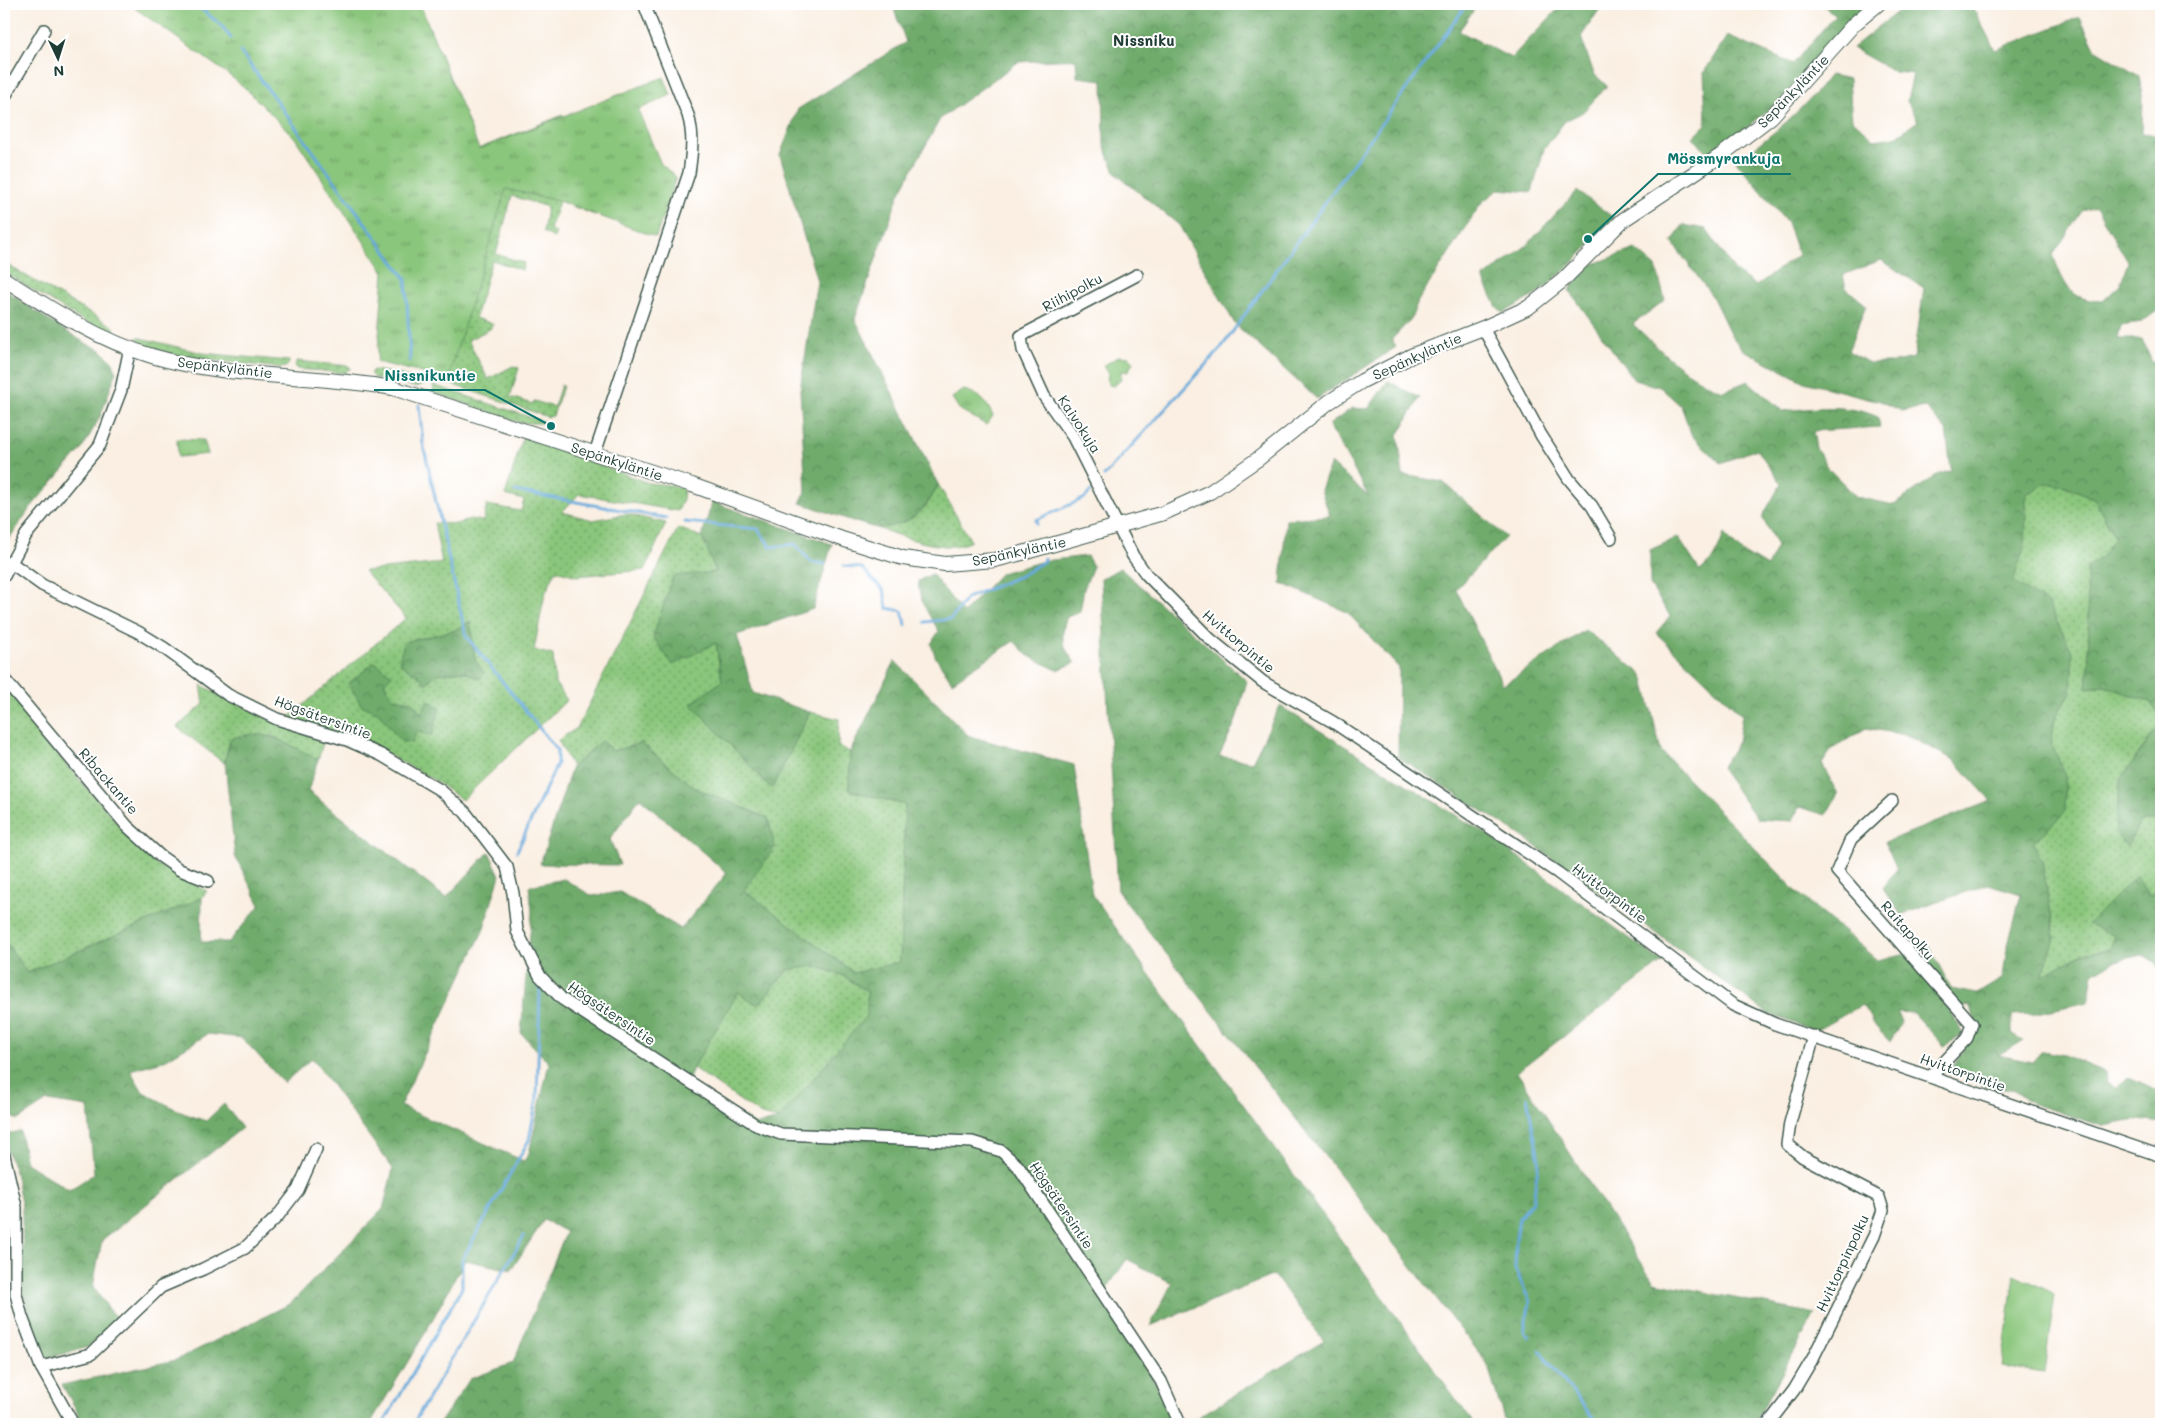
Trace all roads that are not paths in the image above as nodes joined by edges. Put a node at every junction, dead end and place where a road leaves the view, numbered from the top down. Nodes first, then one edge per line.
1 (644, 4) edge
2 (1878, 4) edge
3 (44, 30) dead end
4 (4, 98) edge
5 (1137, 275) dead end
6 (4, 279) edge
7 (1482, 328) junction
8 (1021, 336) joint
9 (130, 348) junction
10 (595, 453) junction
11 (1117, 528) junction
12 (1611, 538) dead end
13 (10, 562) junction
14 (4, 576) edge
15 (4, 680) edge
16 (1892, 801) dead end
17 (208, 881) dead end
18 (1814, 1036) junction
19 (1930, 1077) junction
20 (316, 1149) dead end
21 (4, 1155) edge
22 (2161, 1156) edge
23 (41, 1367) junction
24 (73, 1424) edge
25 (1180, 1424) edge
26 (1768, 1424) edge

1 - 10 street
2 - 7 street, Sepänkyläntie
3 - 4 street
5 - 8 street, Riihipolku
6 - 9 street, Sepänkyläntie
7 - 11 street, Sepänkyläntie
7 - 12 street
8 - 11 street, Kaivokuja
9 - 10 street, Sepänkyläntie
9 - 13 street
10 - 11 street, Sepänkyläntie
11 - 18 street, Hvittorpintie
13 - 14 street
13 - 25 street, Högsätersintie
15 - 17 street, Ribackantie
16 - 19 street, Raitapolku
18 - 19 street, Hvittorpintie
18 - 26 street, Hvittorpinpolku
19 - 22 street, Hvittorpintie
20 - 23 street
21 - 23 street
23 - 24 street

